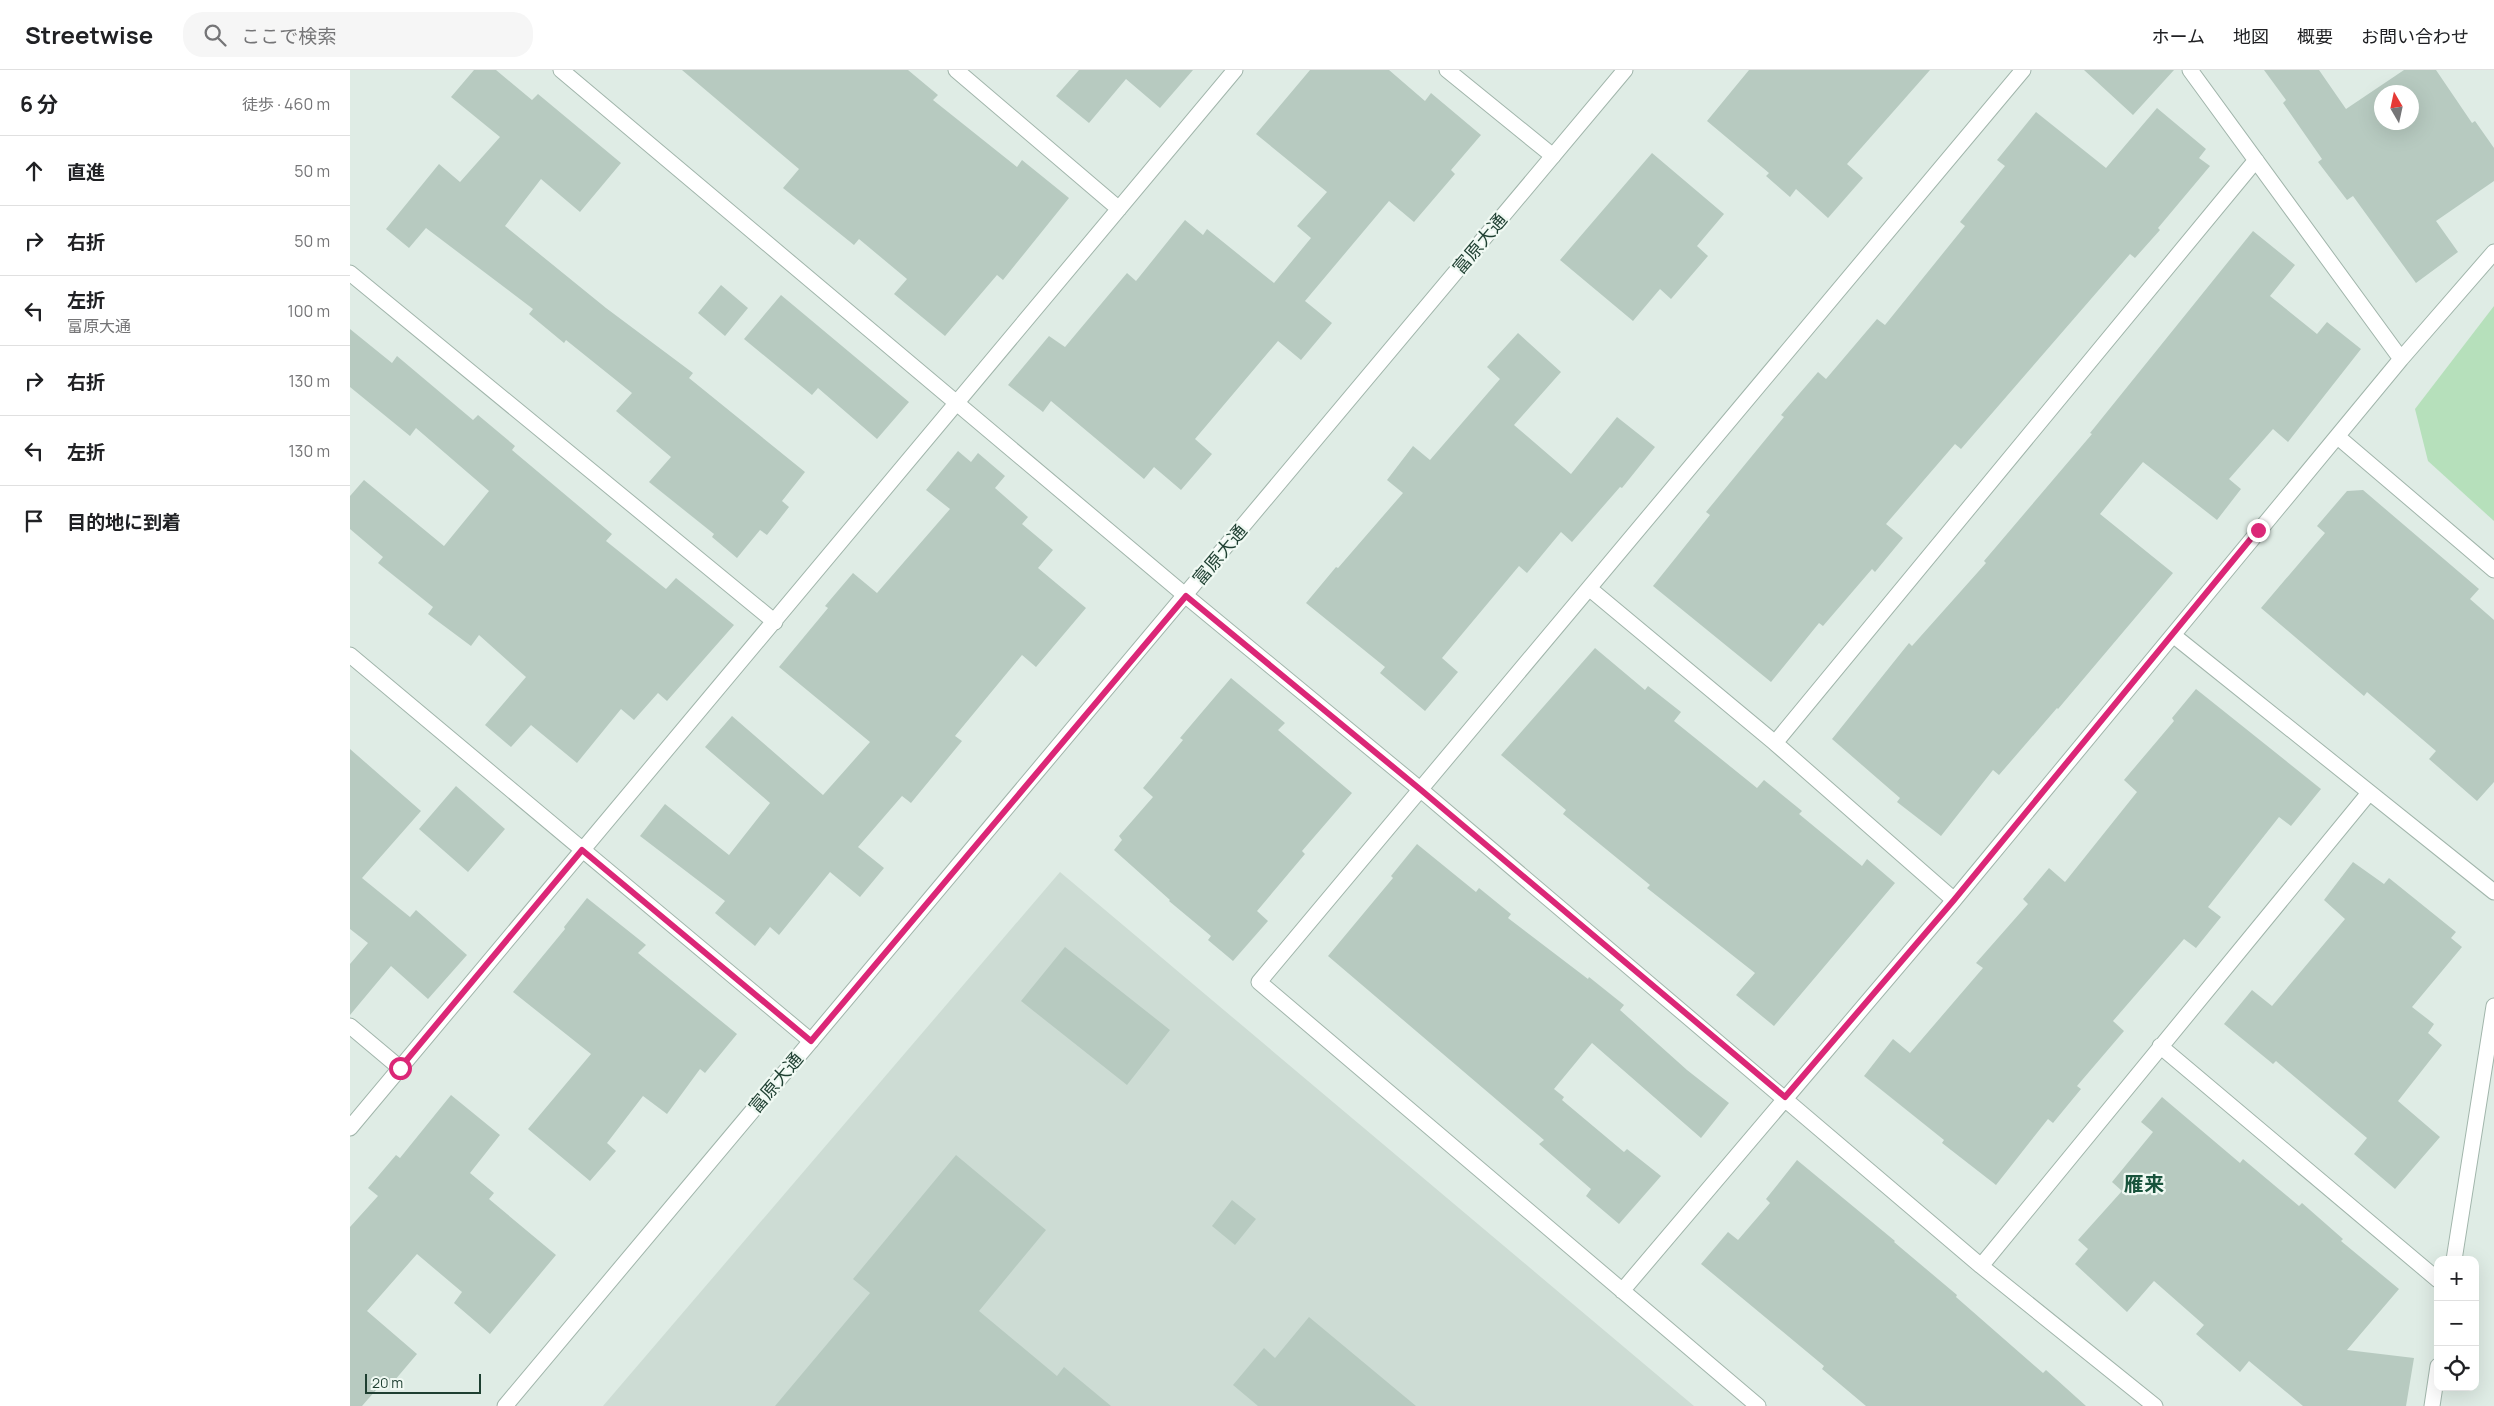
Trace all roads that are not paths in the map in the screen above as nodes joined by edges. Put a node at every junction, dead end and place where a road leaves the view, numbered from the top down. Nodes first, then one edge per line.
1 (561, 70) edge
2 (956, 70) edge
3 (1235, 70) edge
4 (1446, 70) edge
5 (1625, 70) edge
6 (2023, 70) edge
7 (2190, 70) edge
8 (1553, 156) junction
9 (2256, 160) junction
10 (1119, 209) junction
11 (2494, 252) edge
12 (350, 272) edge
13 (2401, 359) junction
14 (956, 403) junction
15 (2338, 437) junction
16 (2494, 570) edge
17 (1590, 589) junction
18 (1186, 596) junction
19 (775, 622) junction
20 (2173, 636) junction
21 (350, 655) edge
22 (1775, 743) junction
23 (1421, 790) junction
24 (2369, 793) junction
25 (582, 850) junction
26 (2494, 892) edge
27 (1954, 900) junction
28 (2494, 1006) edge
29 (350, 1026) edge
30 (811, 1041) junction
31 (2160, 1046) junction
32 (400, 1068) junction
33 (1785, 1097) junction
34 (350, 1128) edge
35 (2455, 1256) edge
36 (1981, 1266) junction
37 (2434, 1277) edge
38 (1622, 1291) junction
39 (2434, 1391) edge
40 (505, 1406) edge
41 (1758, 1406) edge
42 (2155, 1406) edge
43 (2432, 1406) edge

1 - 14 street
2 - 10 street
3 - 10 street
4 - 8 street
5 - 8 street, 富原大通
6 - 17 street
7 - 9 street
8 - 18 street, 富原大通
9 - 13 street
9 - 22 street
10 - 14 street
11 - 13 street
12 - 19 street
13 - 15 street
14 - 18 street
14 - 19 street
15 - 16 street
15 - 20 street
17 - 22 street
17 - 23 street
18 - 23 street
18 - 30 street, 富原大通
19 - 25 street
20 - 24 street
20 - 27 street
21 - 25 street
22 - 27 street
23 - 33 street
23 - 38 street
24 - 26 street
24 - 31 street
25 - 30 street
25 - 32 street
27 - 33 street
28 - 35 street
29 - 32 street
30 - 40 street, 富原大通
31 - 36 street
31 - 37 street
32 - 34 street
33 - 36 street
33 - 38 street
36 - 42 street
38 - 41 street
39 - 43 street

